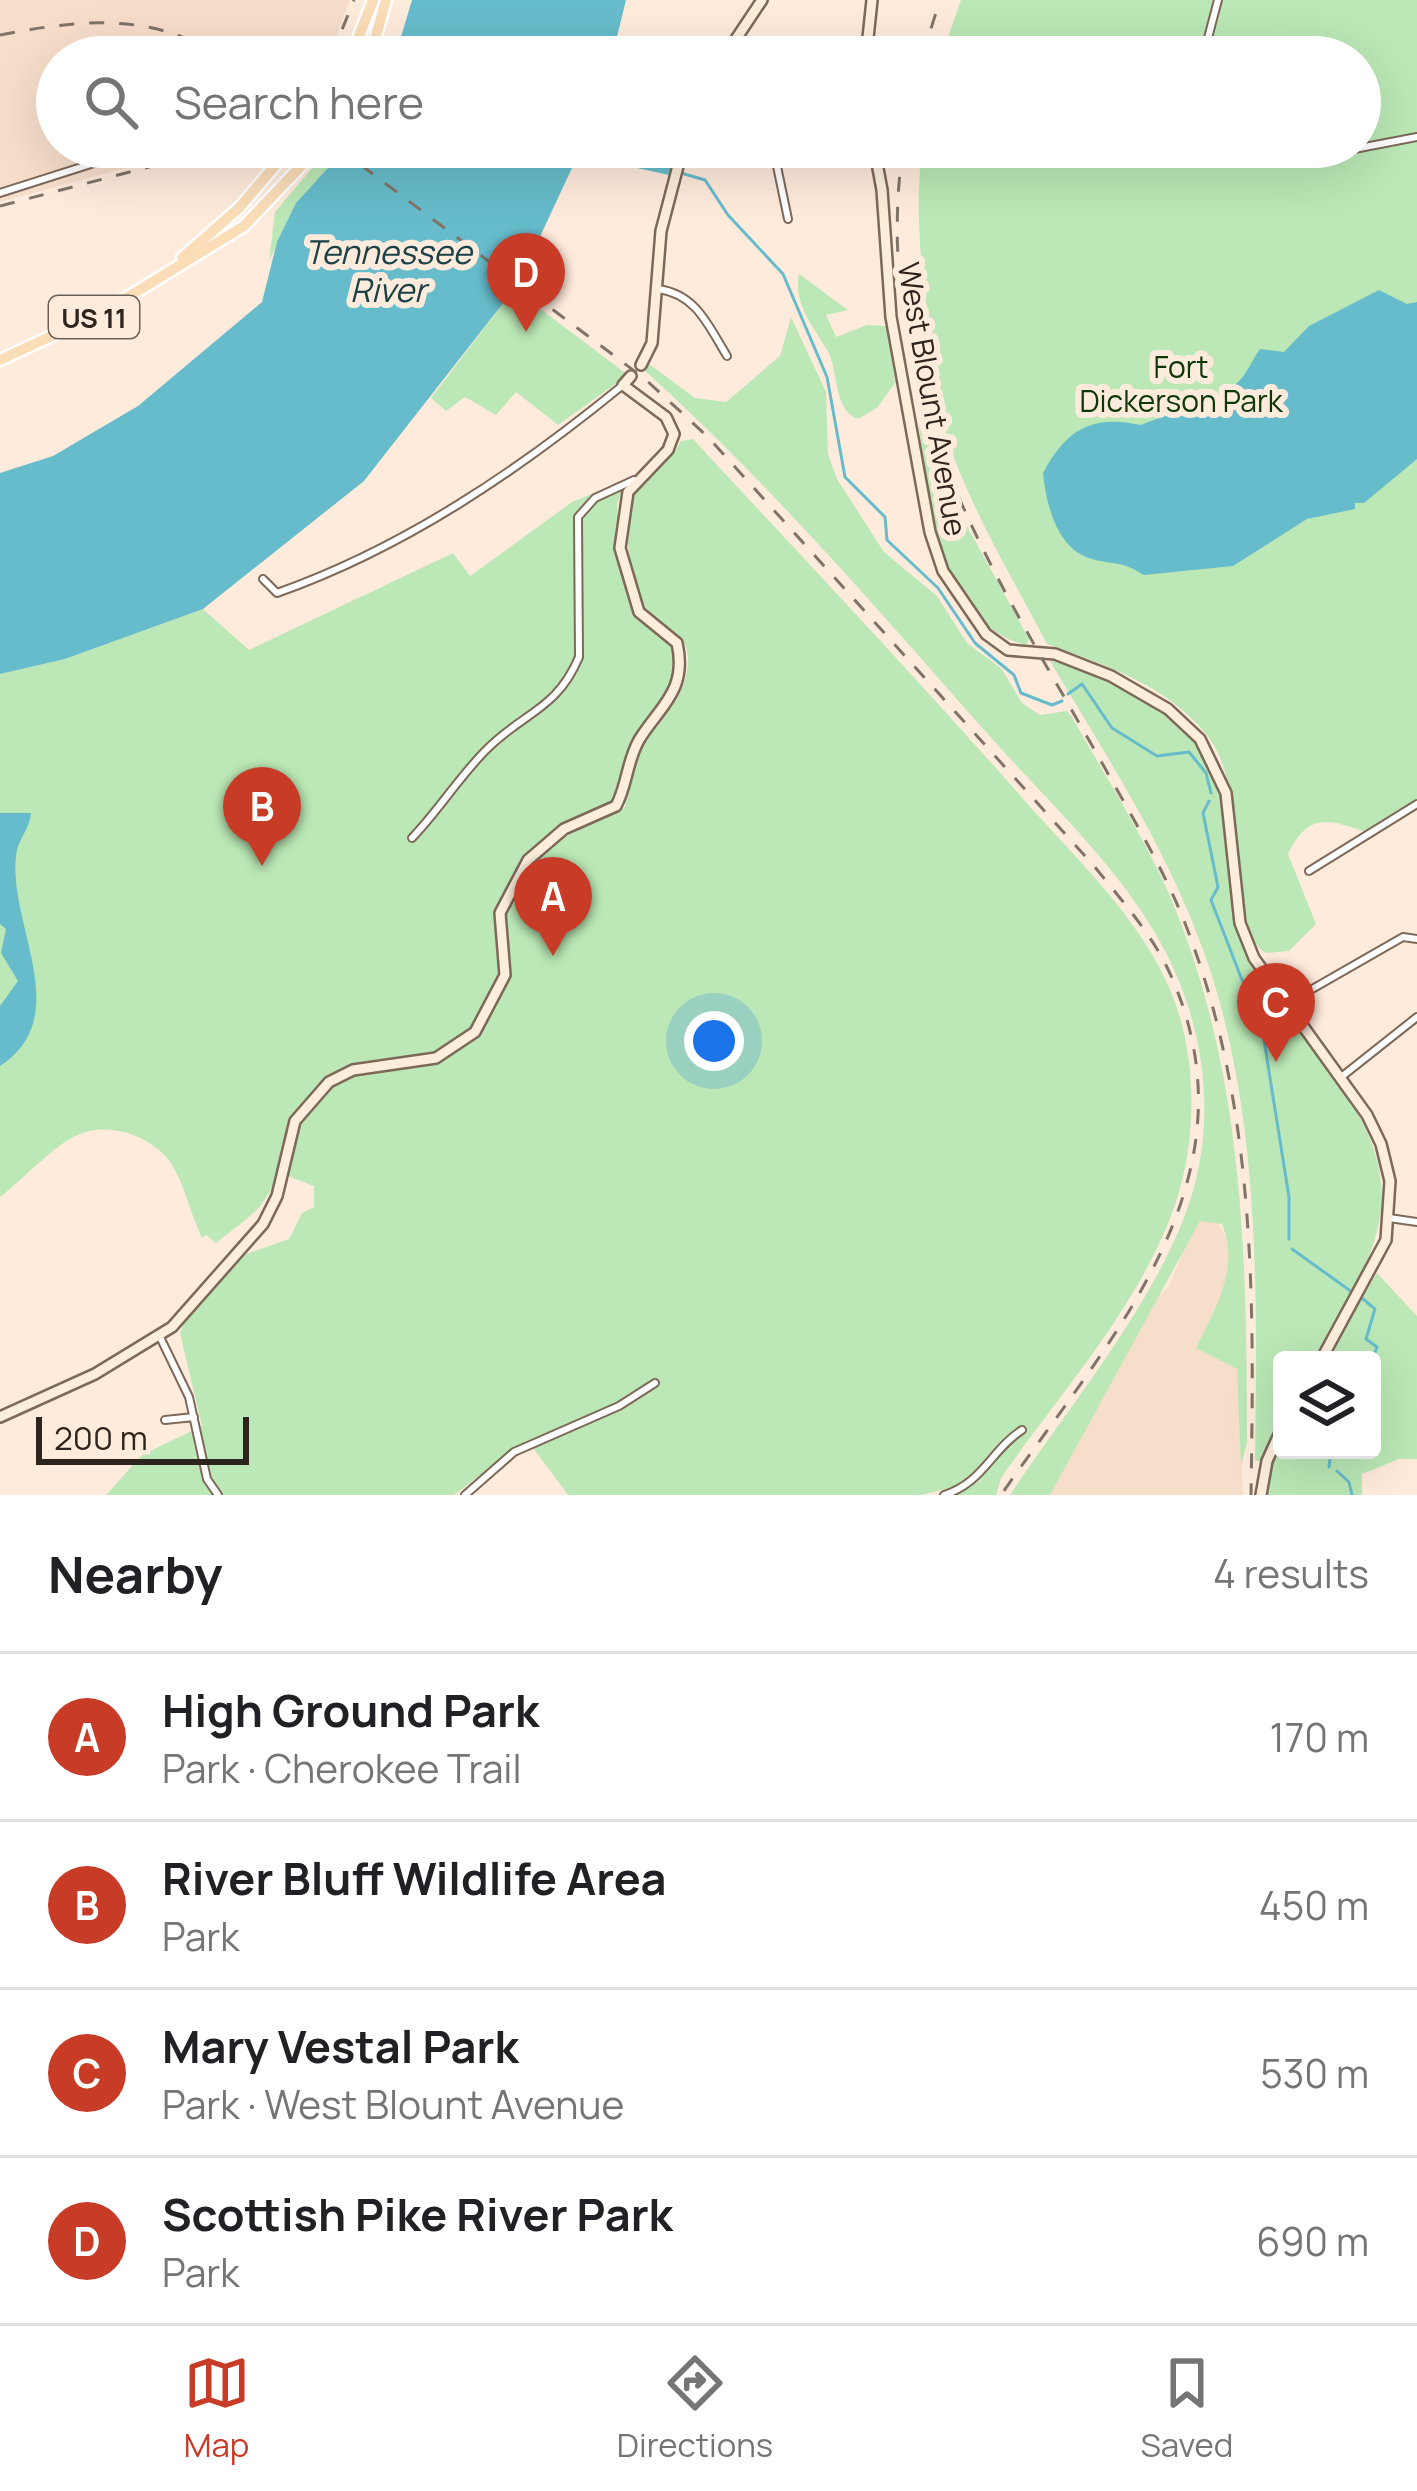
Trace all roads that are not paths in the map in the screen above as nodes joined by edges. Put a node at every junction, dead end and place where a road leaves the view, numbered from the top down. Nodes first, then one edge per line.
1 (373, 0) edge
2 (386, 0) edge
3 (762, 0) edge
4 (872, 0) edge
5 (1218, 0) edge
6 (360, 36) edge
7 (376, 36) edge
8 (738, 36) edge
9 (868, 36) edge
10 (1205, 36) edge
11 (1417, 137) edge
12 (1381, 144) edge
13 (78, 168) edge
14 (273, 168) edge
15 (300, 168) edge
16 (678, 168) edge
17 (777, 168) edge
18 (878, 168) edge
19 (0, 193) edge
20 (788, 219) dead end
21 (180, 261) junction
22 (658, 289) junction
23 (727, 356) dead end
24 (0, 360) edge
25 (641, 365) dead end
26 (627, 381) joint
27 (634, 480) junction
28 (263, 579) dead end
29 (1417, 803) edge
30 (412, 838) dead end
31 (1309, 871) dead end
32 (1417, 939) edge
33 (1286, 1004) junction
34 (1417, 1017) edge
35 (1340, 1078) junction
36 (1417, 1213) edge
37 (1389, 1218) junction
38 (1414, 1221) edge
39 (160, 1336) junction
40 (1326, 1351) edge
41 (655, 1383) dead end
42 (0, 1417) edge
43 (194, 1417) junction
44 (165, 1420) dead end
45 (1022, 1430) dead end
46 (1273, 1448) edge
47 (218, 1495) edge
48 (466, 1495) edge
49 (944, 1495) edge
50 (1261, 1495) edge

1 - 6 main road
2 - 7 main road
3 - 8 street
4 - 9 street
5 - 10 street
11 - 12 street
13 - 19 street
14 - 21 main road, US 11
15 - 21 main road, US 11
16 - 22 street
17 - 20 street
18 - 33 street, West Blount Avenue
21 - 24 main road, US 11
22 - 23 street
22 - 25 street
26 - 27 street
26 - 28 street
27 - 30 street
27 - 39 street
29 - 31 street
32 - 33 street
33 - 35 street, West Blount Avenue
34 - 35 street
35 - 37 street, West Blount Avenue
36 - 38 street
37 - 38 street
37 - 40 street
39 - 42 street
39 - 43 street
41 - 48 street
43 - 44 street
43 - 47 street
45 - 49 street
46 - 50 street

